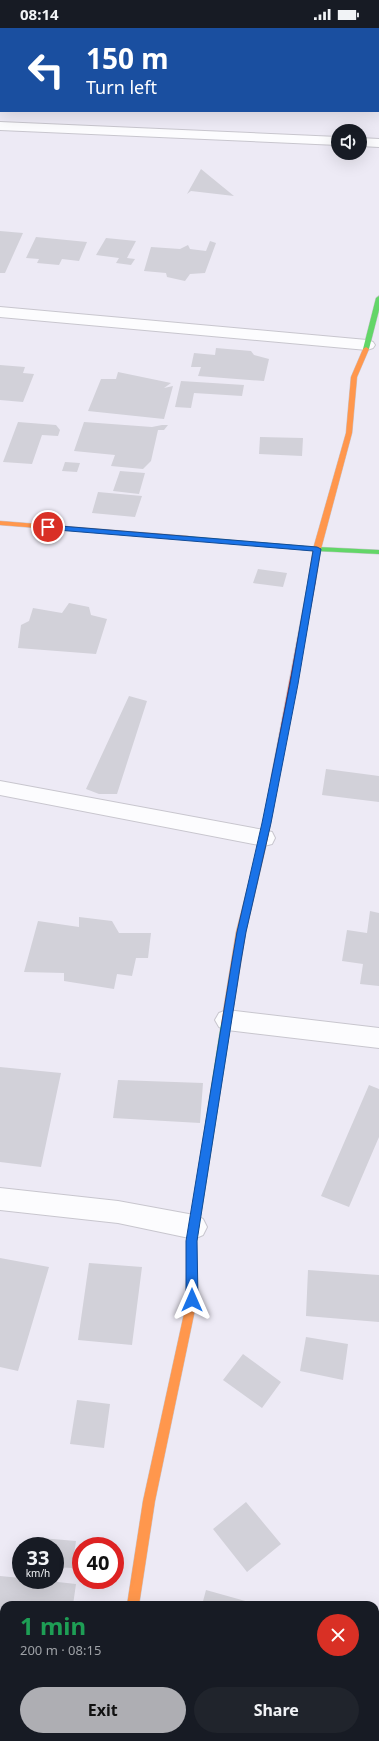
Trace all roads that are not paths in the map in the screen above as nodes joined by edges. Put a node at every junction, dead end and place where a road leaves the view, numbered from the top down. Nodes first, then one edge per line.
1 (0, 126) edge
2 (331, 141) edge
3 (367, 142) edge
4 (379, 143) edge
5 (379, 298) edge
6 (0, 312) edge
7 (367, 346) junction
8 (0, 523) edge
9 (317, 549) junction
10 (379, 552) edge
11 (0, 788) edge
12 (264, 838) junction
13 (227, 1020) junction
14 (379, 1038) edge
15 (0, 1199) edge
16 (194, 1227) junction
17 (134, 1601) edge

1 - 2 street
3 - 4 street
5 - 7 street
6 - 7 street
7 - 9 street
8 - 9 street
9 - 10 street
9 - 12 street
11 - 12 street
12 - 13 street
13 - 14 street
13 - 16 street
15 - 16 street
16 - 17 street

